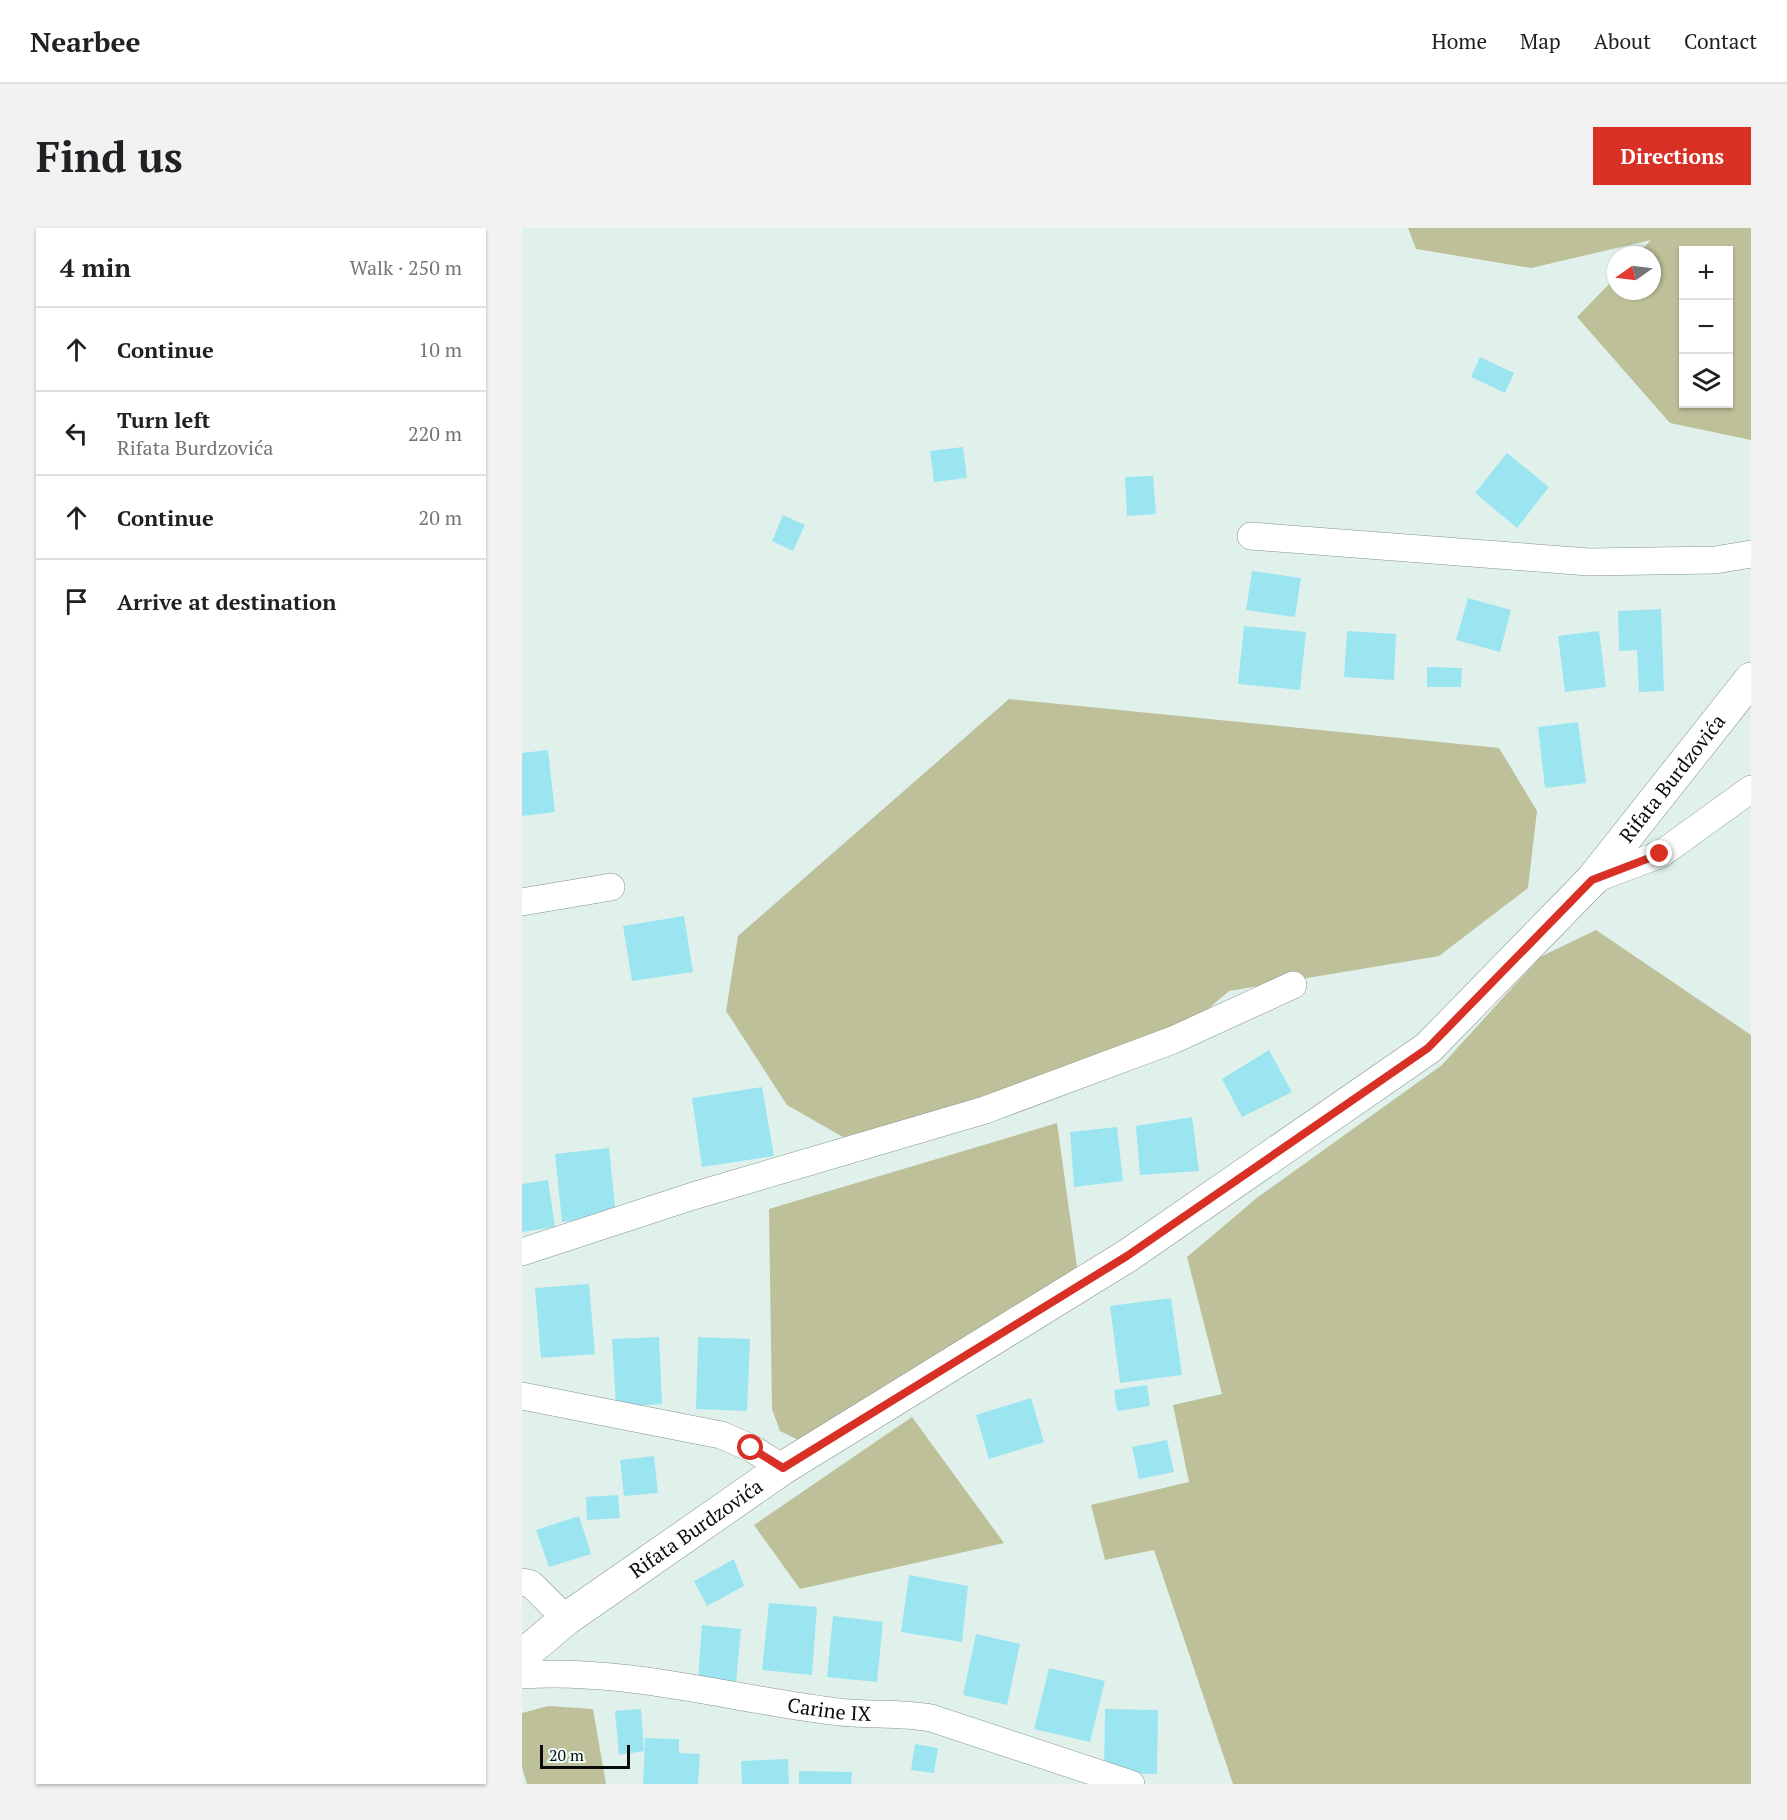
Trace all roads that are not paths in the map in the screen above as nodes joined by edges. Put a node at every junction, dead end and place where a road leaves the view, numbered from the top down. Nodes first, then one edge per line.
1 (1251, 537) dead end
2 (1751, 555) edge
3 (1751, 680) edge
4 (1751, 789) edge
5 (1592, 880) junction
6 (611, 887) dead end
7 (522, 902) edge
8 (1293, 985) dead end
9 (522, 1252) edge
10 (522, 1396) edge
11 (783, 1468) junction
12 (522, 1582) edge
13 (566, 1619) junction
14 (522, 1656) edge
15 (522, 1675) edge
16 (1131, 1784) edge

1 - 2 street
3 - 5 street, Rifata Burdzovića
4 - 5 street
5 - 11 street, Rifata Burdzovića
6 - 7 street
8 - 9 street
10 - 11 street
11 - 13 street, Rifata Burdzovića
12 - 13 street
13 - 14 street, Rifata Burdzovića
15 - 16 street, Carine IX

